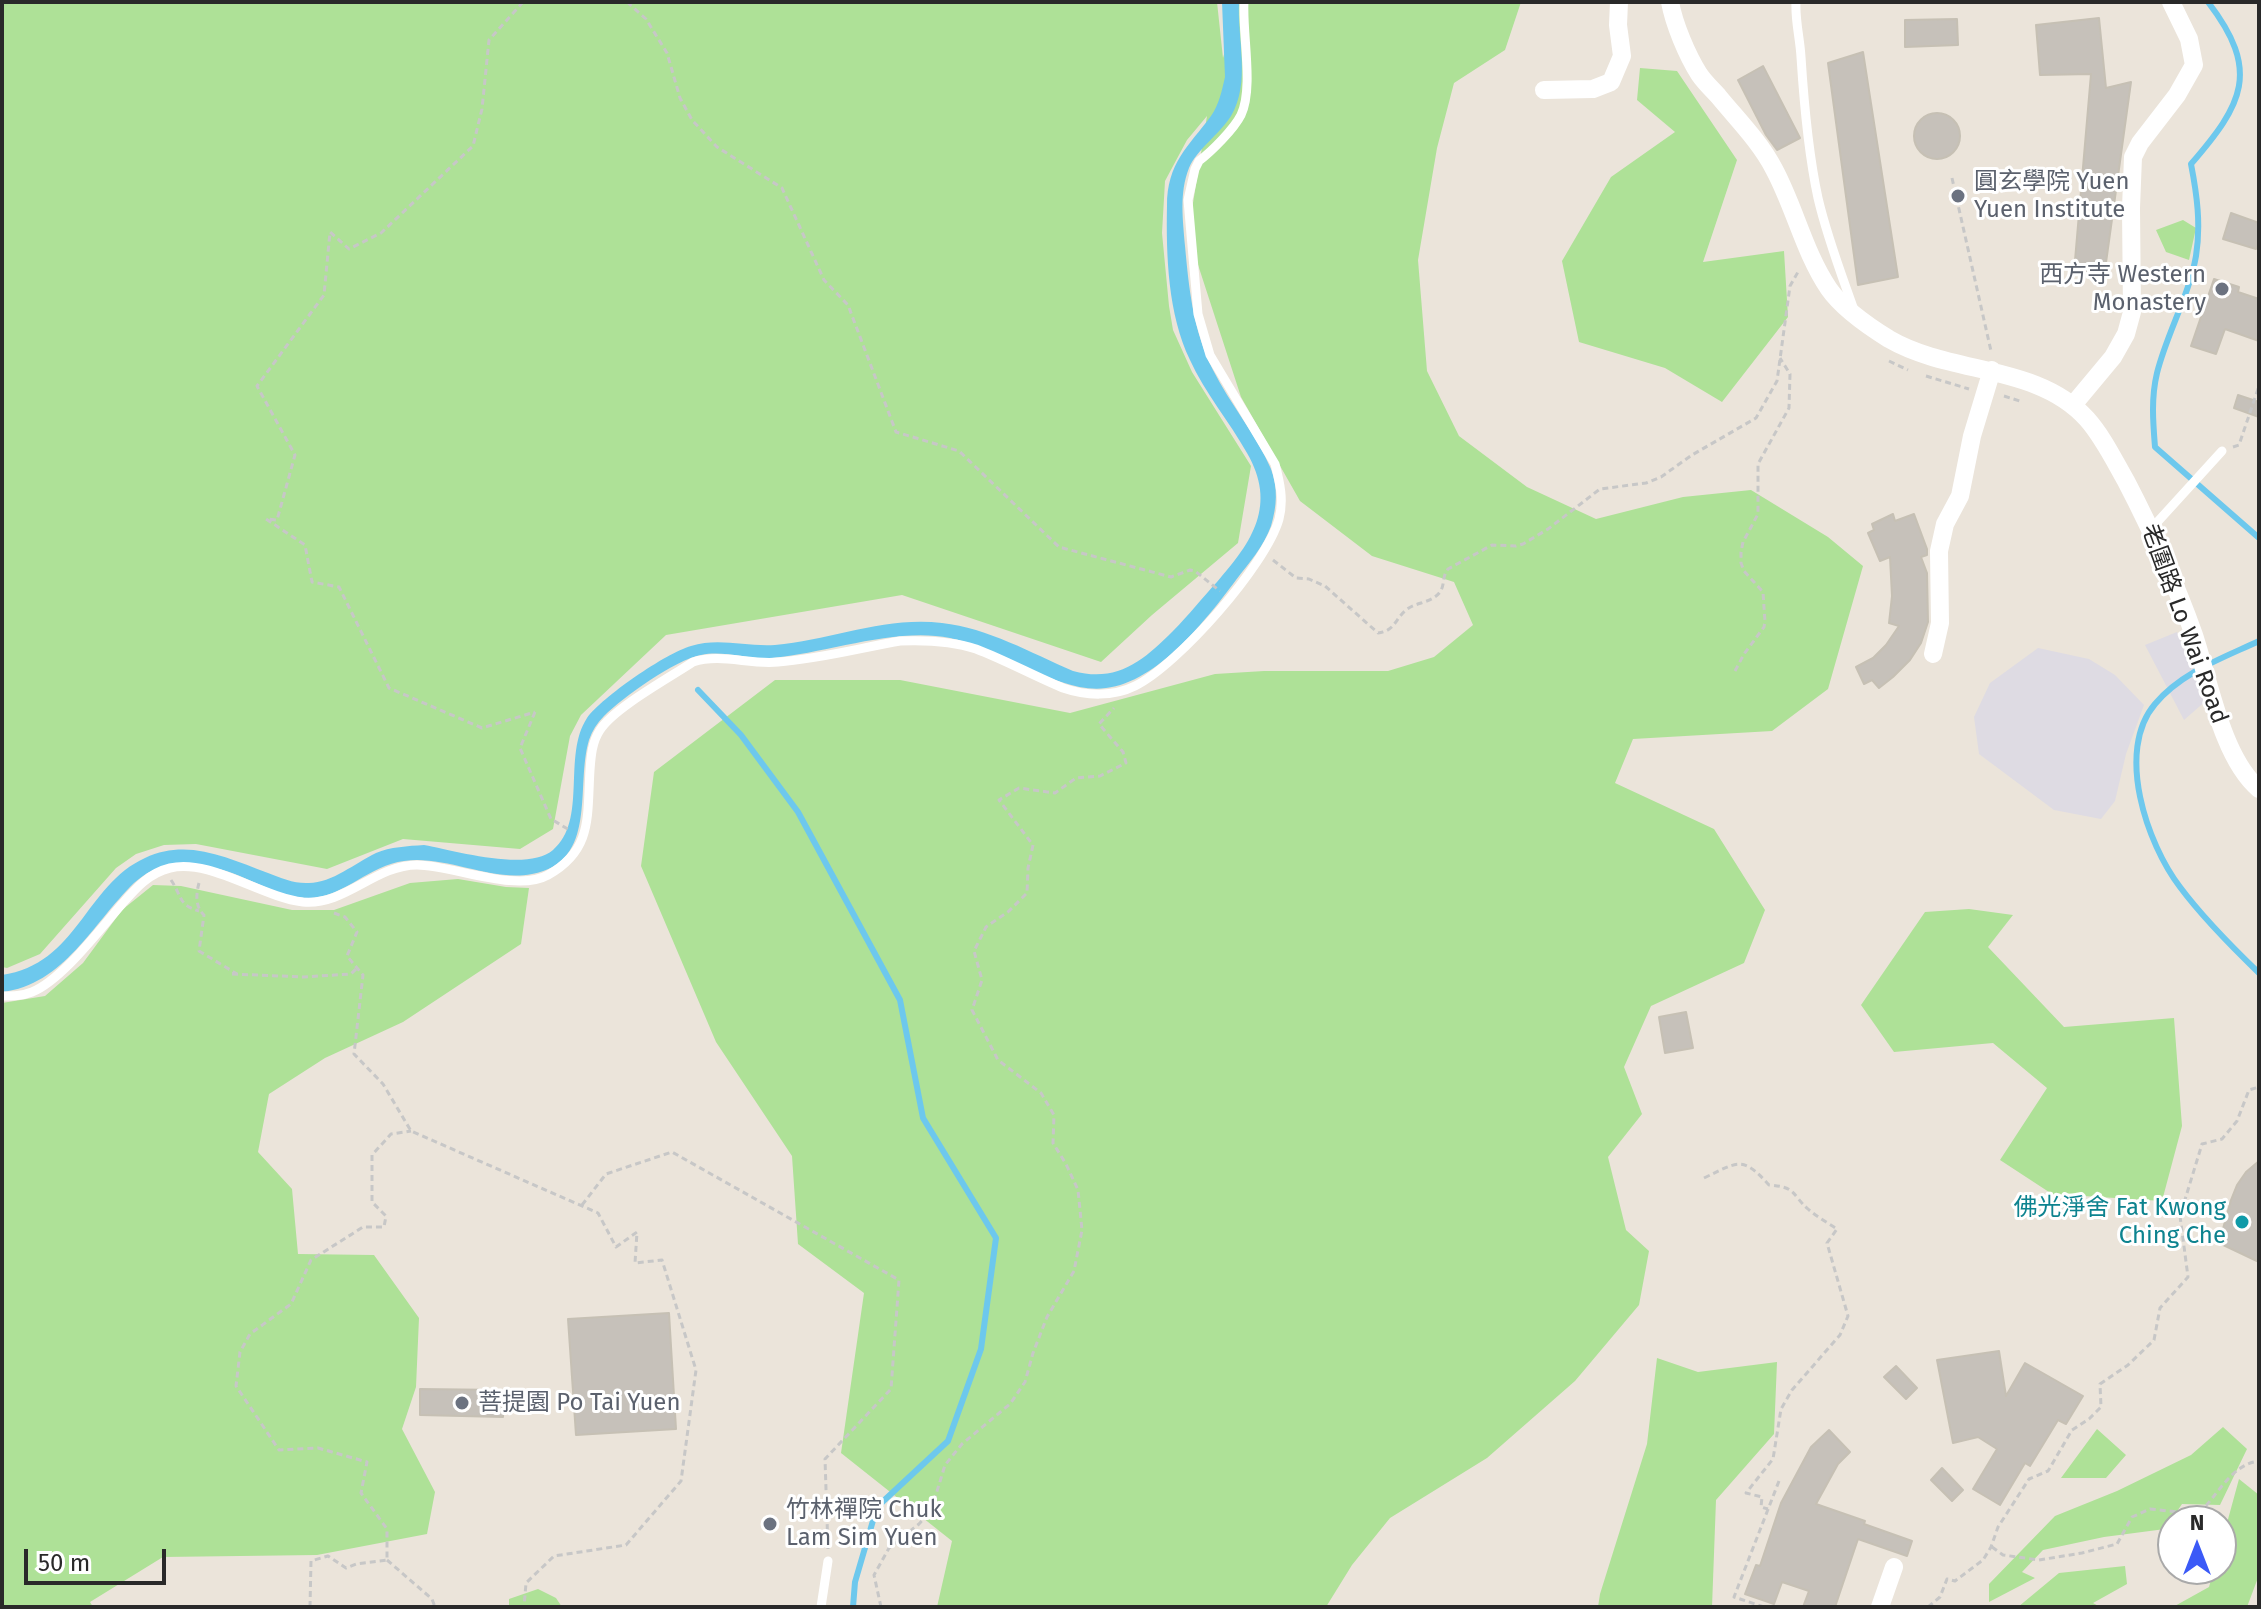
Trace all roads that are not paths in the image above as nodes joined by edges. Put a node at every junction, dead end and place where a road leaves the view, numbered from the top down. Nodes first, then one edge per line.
1 (1244, 2) edge
2 (1619, 2) edge
3 (1670, 2) edge
4 (1796, 2) edge
5 (2171, 2) edge
6 (1544, 90) dead end
7 (1857, 317) junction
8 (1992, 364) junction
9 (2073, 405) junction
10 (2222, 451) road end
11 (2151, 529) junction
12 (1933, 654) dead end
13 (2259, 789) edge
14 (2, 996) edge
15 (828, 1561) road end
16 (1894, 1567) dead end
17 (821, 1607) edge
18 (1880, 1607) edge

1 - 14 lane
2 - 6 street
3 - 7 street, 老圍路 Lo Wai Road
4 - 7 lane
5 - 9 street
7 - 8 street, 老圍路 Lo Wai Road
8 - 9 street, 老圍路 Lo Wai Road
8 - 12 street
9 - 11 street, 老圍路 Lo Wai Road
10 - 11 lane
11 - 13 street, 老圍路 Lo Wai Road
15 - 17 lane
16 - 18 street

